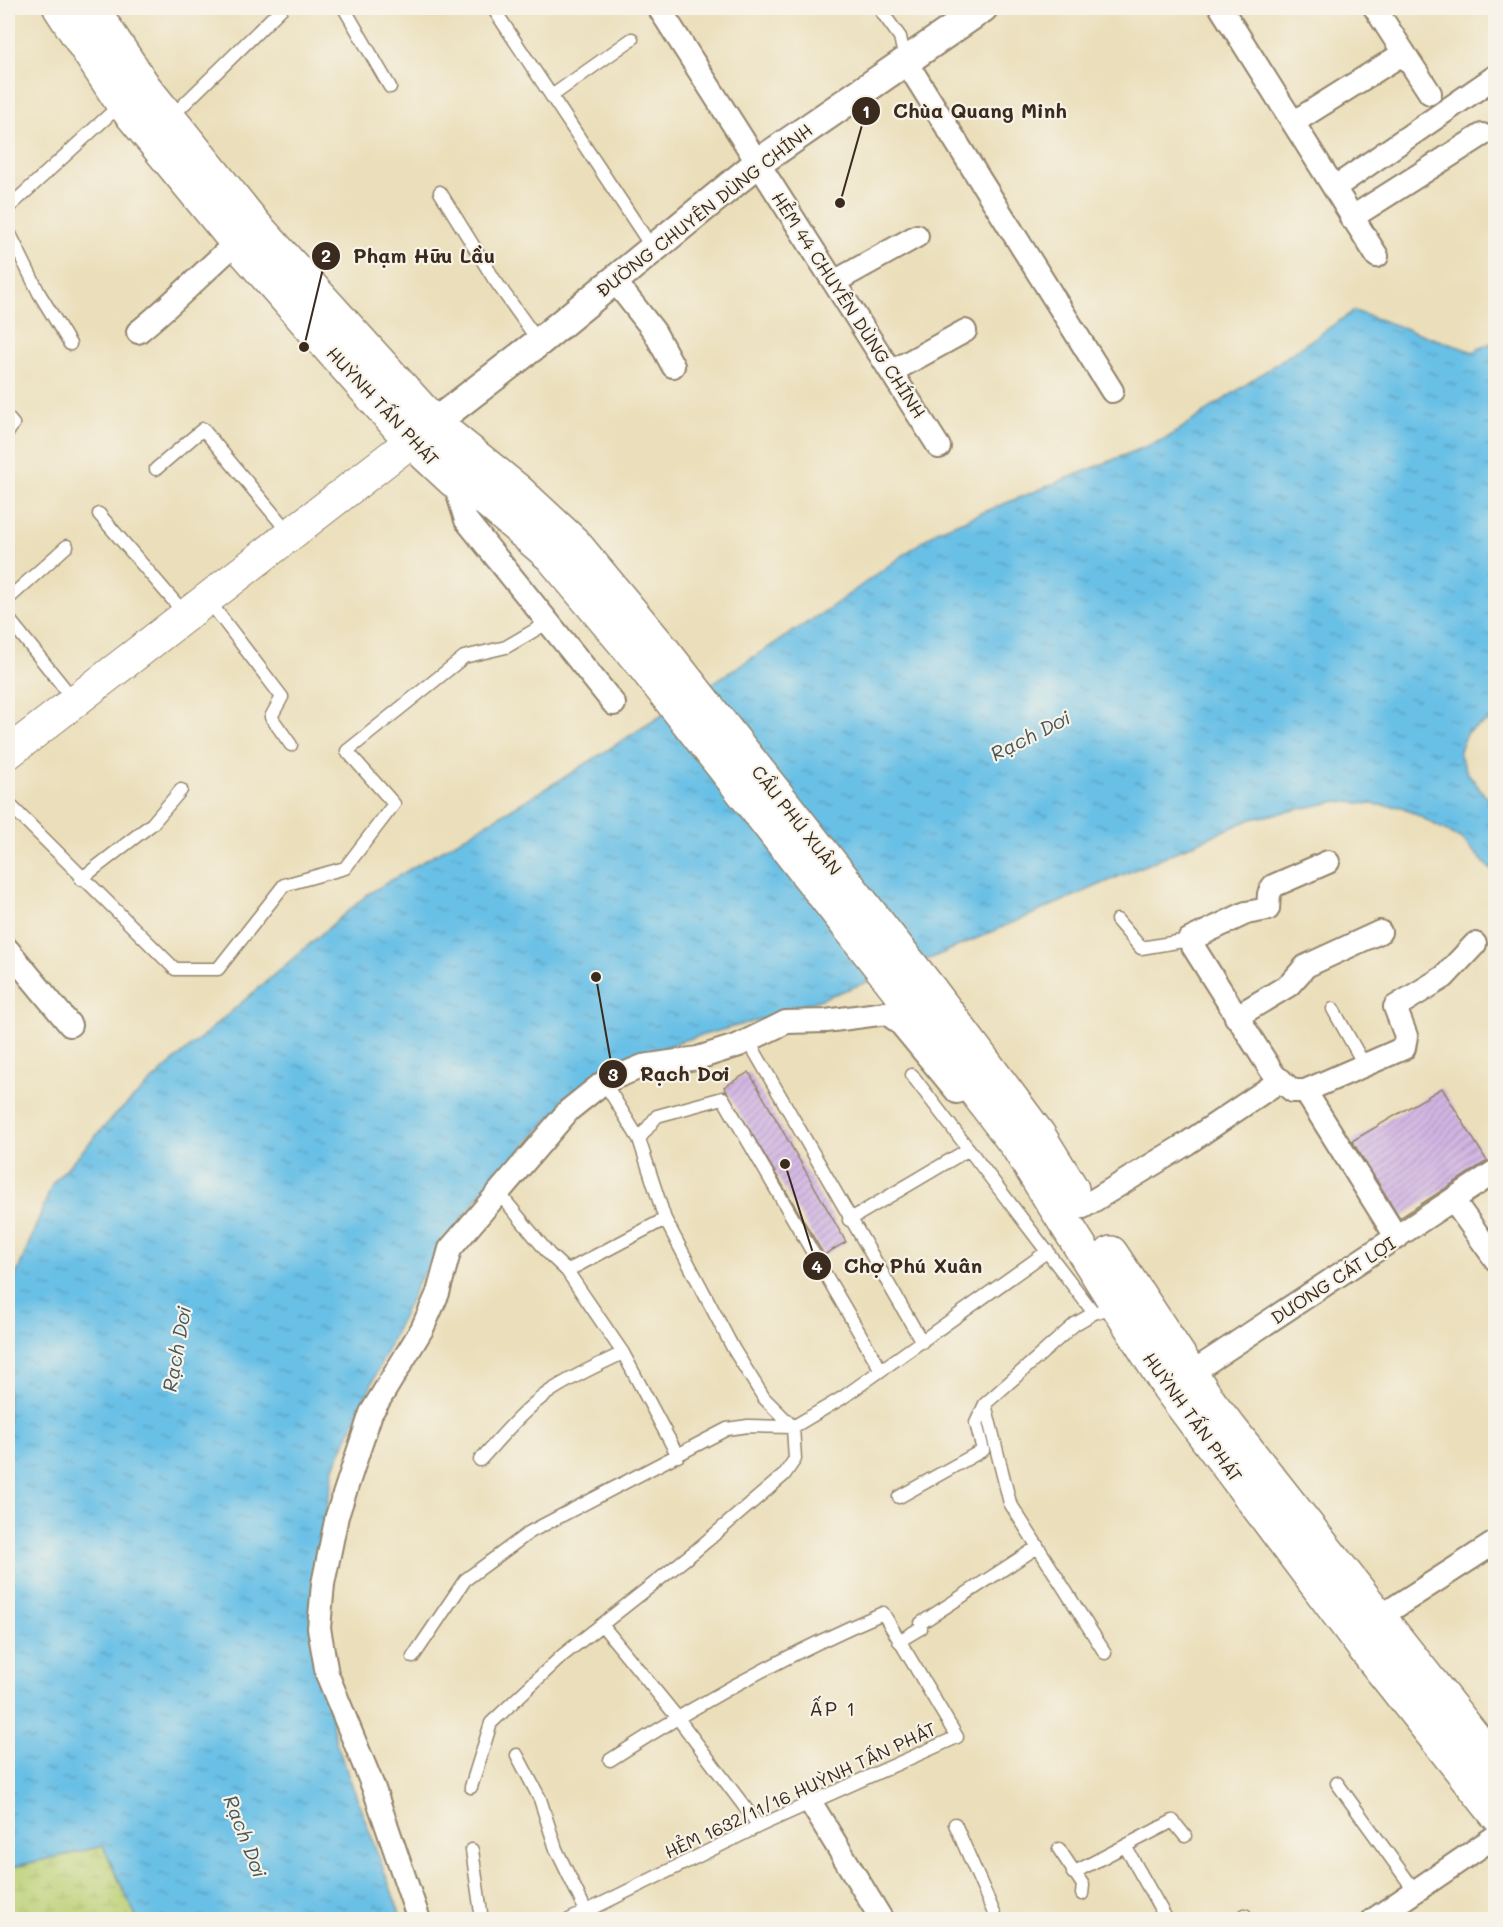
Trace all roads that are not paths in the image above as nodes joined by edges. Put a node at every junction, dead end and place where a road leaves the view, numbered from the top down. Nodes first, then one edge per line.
1 (60, 8) edge
2 (92, 8) edge
3 (282, 8) edge
4 (344, 8) edge
5 (493, 8) edge
6 (659, 8) edge
7 (879, 8) edge
8 (983, 8) edge
9 (1221, 8) edge
10 (1375, 8) edge
11 (632, 39) dead end
12 (1404, 53) junction
13 (905, 60) junction
14 (1496, 76) edge
15 (390, 87) dead end
16 (1430, 93) dead end
17 (552, 95) junction
18 (122, 103) junction
19 (170, 117) junction
20 (1294, 122) junction
21 (1482, 135) dead end
22 (758, 163) junction
23 (1334, 188) junction
24 (440, 192) dead end
25 (8, 208) edge
26 (1351, 218) junction
27 (8, 230) edge
28 (917, 236) dead end
29 (237, 242) junction
30 (653, 249) junction
31 (1377, 256) dead end
32 (614, 280) junction
33 (834, 282) junction
34 (965, 331) dead end
35 (138, 332) dead end
36 (539, 342) junction
37 (70, 344) dead end
38 (673, 366) dead end
39 (891, 372) junction
40 (1112, 391) dead end
41 (8, 418) edge
42 (8, 432) edge
43 (422, 432) junction
44 (939, 447) dead end
45 (156, 469) dead end
46 (454, 481) junction
47 (99, 514) dead end
48 (290, 534) junction
49 (67, 546) dead end
50 (8, 599) edge
51 (197, 607) junction
52 (8, 618) edge
53 (546, 623) junction
54 (652, 657) junction
55 (74, 700) junction
56 (614, 704) dead end
57 (291, 745) dead end
58 (8, 753) edge
59 (181, 790) dead end
60 (8, 803) edge
61 (1328, 862) dead end
62 (81, 879) junction
63 (1117, 920) dead end
64 (1380, 932) dead end
65 (1190, 940) junction
66 (1475, 944) dead end
67 (8, 950) edge
68 (922, 999) joint
69 (1333, 1009) dead end
70 (1236, 1017) junction
71 (70, 1025) dead end
72 (748, 1041) junction
73 (1365, 1066) junction
74 (912, 1075) dead end
75 (1281, 1080) junction
76 (604, 1082) junction
77 (1305, 1091) junction
78 (639, 1139) junction
79 (969, 1149) junction
80 (1496, 1171) edge
81 (499, 1193) junction
82 (1453, 1200) junction
83 (1072, 1211) junction
84 (665, 1219) junction
85 (849, 1220) junction
86 (1397, 1238) junction
87 (1048, 1251) junction
88 (1496, 1260) edge
89 (567, 1271) junction
90 (1105, 1309) junction
91 (922, 1342) junction
92 (623, 1353) junction
93 (881, 1370) junction
94 (1180, 1381) junction
95 (985, 1404) junction
96 (793, 1427) junction
97 (678, 1456) junction
98 (480, 1460) dead end
99 (899, 1497) dead end
100 (1496, 1542) edge
101 (1036, 1548) junction
102 (1378, 1618) junction
103 (602, 1625) junction
104 (899, 1641) junction
105 (1105, 1653) dead end
106 (413, 1657) dead end
107 (677, 1717) junction
108 (517, 1755) dead end
109 (610, 1760) dead end
110 (1496, 1765) edge
111 (1337, 1783) dead end
112 (471, 1788) dead end
113 (811, 1803) junction
114 (1496, 1814) edge
115 (956, 1824) dead end
116 (759, 1826) junction
117 (1185, 1836) dead end
118 (1496, 1836) edge
119 (1125, 1846) junction
120 (1059, 1849) dead end
121 (472, 1850) dead end
122 (1073, 1873) junction
123 (1415, 1891) junction
124 (1082, 1894) dead end
125 (586, 1911) junction
126 (419, 1920) edge
127 (482, 1920) edge
128 (568, 1920) edge
129 (882, 1920) edge
130 (997, 1920) edge
131 (1167, 1920) edge
132 (1373, 1920) edge

1 - 18 main road, HUỲNH TẤN PHÁT
2 - 19 main road, HUỲNH TẤN PHÁT
3 - 19 lane
4 - 15 lane
5 - 17 lane
6 - 22 street, HẺM 44 CHUYÊN DÙNG CHÍNH
7 - 13 lane
8 - 13 street, ĐƯỜNG CHUYÊN DÙNG CHÍNH
9 - 20 street
10 - 12 street
11 - 17 lane
12 - 16 street
12 - 20 street
13 - 22 street, ĐƯỜNG CHUYÊN DÙNG CHÍNH
13 - 40 street
14 - 23 street
17 - 30 lane
18 - 25 lane
18 - 29 main road, HUỲNH TẤN PHÁT
19 - 43 main road, HUỲNH TẤN PHÁT
20 - 23 street
21 - 26 street
22 - 30 street, ĐƯỜNG CHUYÊN DÙNG CHÍNH
22 - 33 street, HẺM 44 CHUYÊN DÙNG CHÍNH
23 - 26 street
24 - 36 lane
26 - 31 street
27 - 37 lane
28 - 33 street
29 - 35 street
29 - 43 main road, HUỲNH TẤN PHÁT
30 - 32 street, ĐƯỜNG CHUYÊN DÙNG CHÍNH
32 - 36 street, ĐƯỜNG CHUYÊN DÙNG CHÍNH
32 - 38 street
33 - 39 street, HẺM 44 CHUYÊN DÙNG CHÍNH
34 - 39 street
36 - 43 street, ĐƯỜNG CHUYÊN DÙNG CHÍNH
39 - 44 street, HẺM 44 CHUYÊN DÙNG CHÍNH
41 - 42 lane
43 - 46 main road, HUỲNH TẤN PHÁT
43 - 48 main road
43 - 54 main road, HUỲNH TẤN PHÁT
45 - 48 lane
46 - 53 street
46 - 54 main road, HUỲNH TẤN PHÁT
47 - 51 lane
48 - 51 main road
49 - 50 lane
51 - 55 main road
51 - 57 lane
52 - 55 lane
53 - 56 street
53 - 62 lane
54 - 68 main road, CẦU PHÚ XUÂN
55 - 58 main road
59 - 62 lane
60 - 62 lane
61 - 65 street
63 - 65 lane
64 - 70 street
65 - 70 street
66 - 73 street
67 - 71 street
68 - 83 main road, HUỲNH TẤN PHÁT
69 - 73 lane
70 - 75 street
72 - 76 street
72 - 83 street
72 - 85 lane
73 - 77 street
74 - 79 lane, HUỲNH TẤN PHÁT
75 - 77 street
75 - 83 street
76 - 78 lane
76 - 81 street
77 - 86 street
78 - 84 lane
78 - 93 lane
79 - 85 lane
79 - 87 lane, HUỲNH TẤN PHÁT
80 - 82 street, DƯƠNG CÁT LỢI
81 - 89 lane
81 - 126 street
82 - 86 street, DƯƠNG CÁT LỢI
82 - 88 street
83 - 90 main road, HUỲNH TẤN PHÁT
83 - 94 main road, HUỲNH TẤN PHÁT
84 - 89 lane
84 - 96 lane
85 - 91 lane
86 - 94 street, DƯƠNG CÁT LỢI
87 - 90 lane, HUỲNH TẤN PHÁT
87 - 91 lane
89 - 92 lane
90 - 94 main road, HUỲNH TẤN PHÁT
90 - 95 lane
91 - 93 lane
92 - 97 lane
92 - 98 lane
93 - 96 lane
94 - 102 main road, HUỲNH TẤN PHÁT
94 - 114 main road, HUỲNH TẤN PHÁT
95 - 99 lane
95 - 101 lane
96 - 97 lane
96 - 103 lane
97 - 106 lane
100 - 102 street
101 - 104 lane
101 - 105 lane
102 - 110 main road, HUỲNH TẤN PHÁT
103 - 107 lane
103 - 112 lane
104 - 107 lane
104 - 113 lane, HẺM 1632/11/16 HUỲNH TẤN PHÁT
107 - 109 lane
107 - 116 lane
108 - 125 lane
111 - 123 lane
113 - 116 lane, HẺM 1632/11/16 HUỲNH TẤN PHÁT
113 - 129 street
115 - 130 lane
116 - 125 lane, HẺM 1632/11/16 HUỲNH TẤN PHÁT
117 - 119 lane
118 - 123 street
119 - 122 lane
119 - 131 lane
120 - 122 lane
121 - 127 lane
122 - 124 lane
123 - 132 street
125 - 128 lane, HẺM 1632/11/16 HUỲNH TẤN PHÁT

